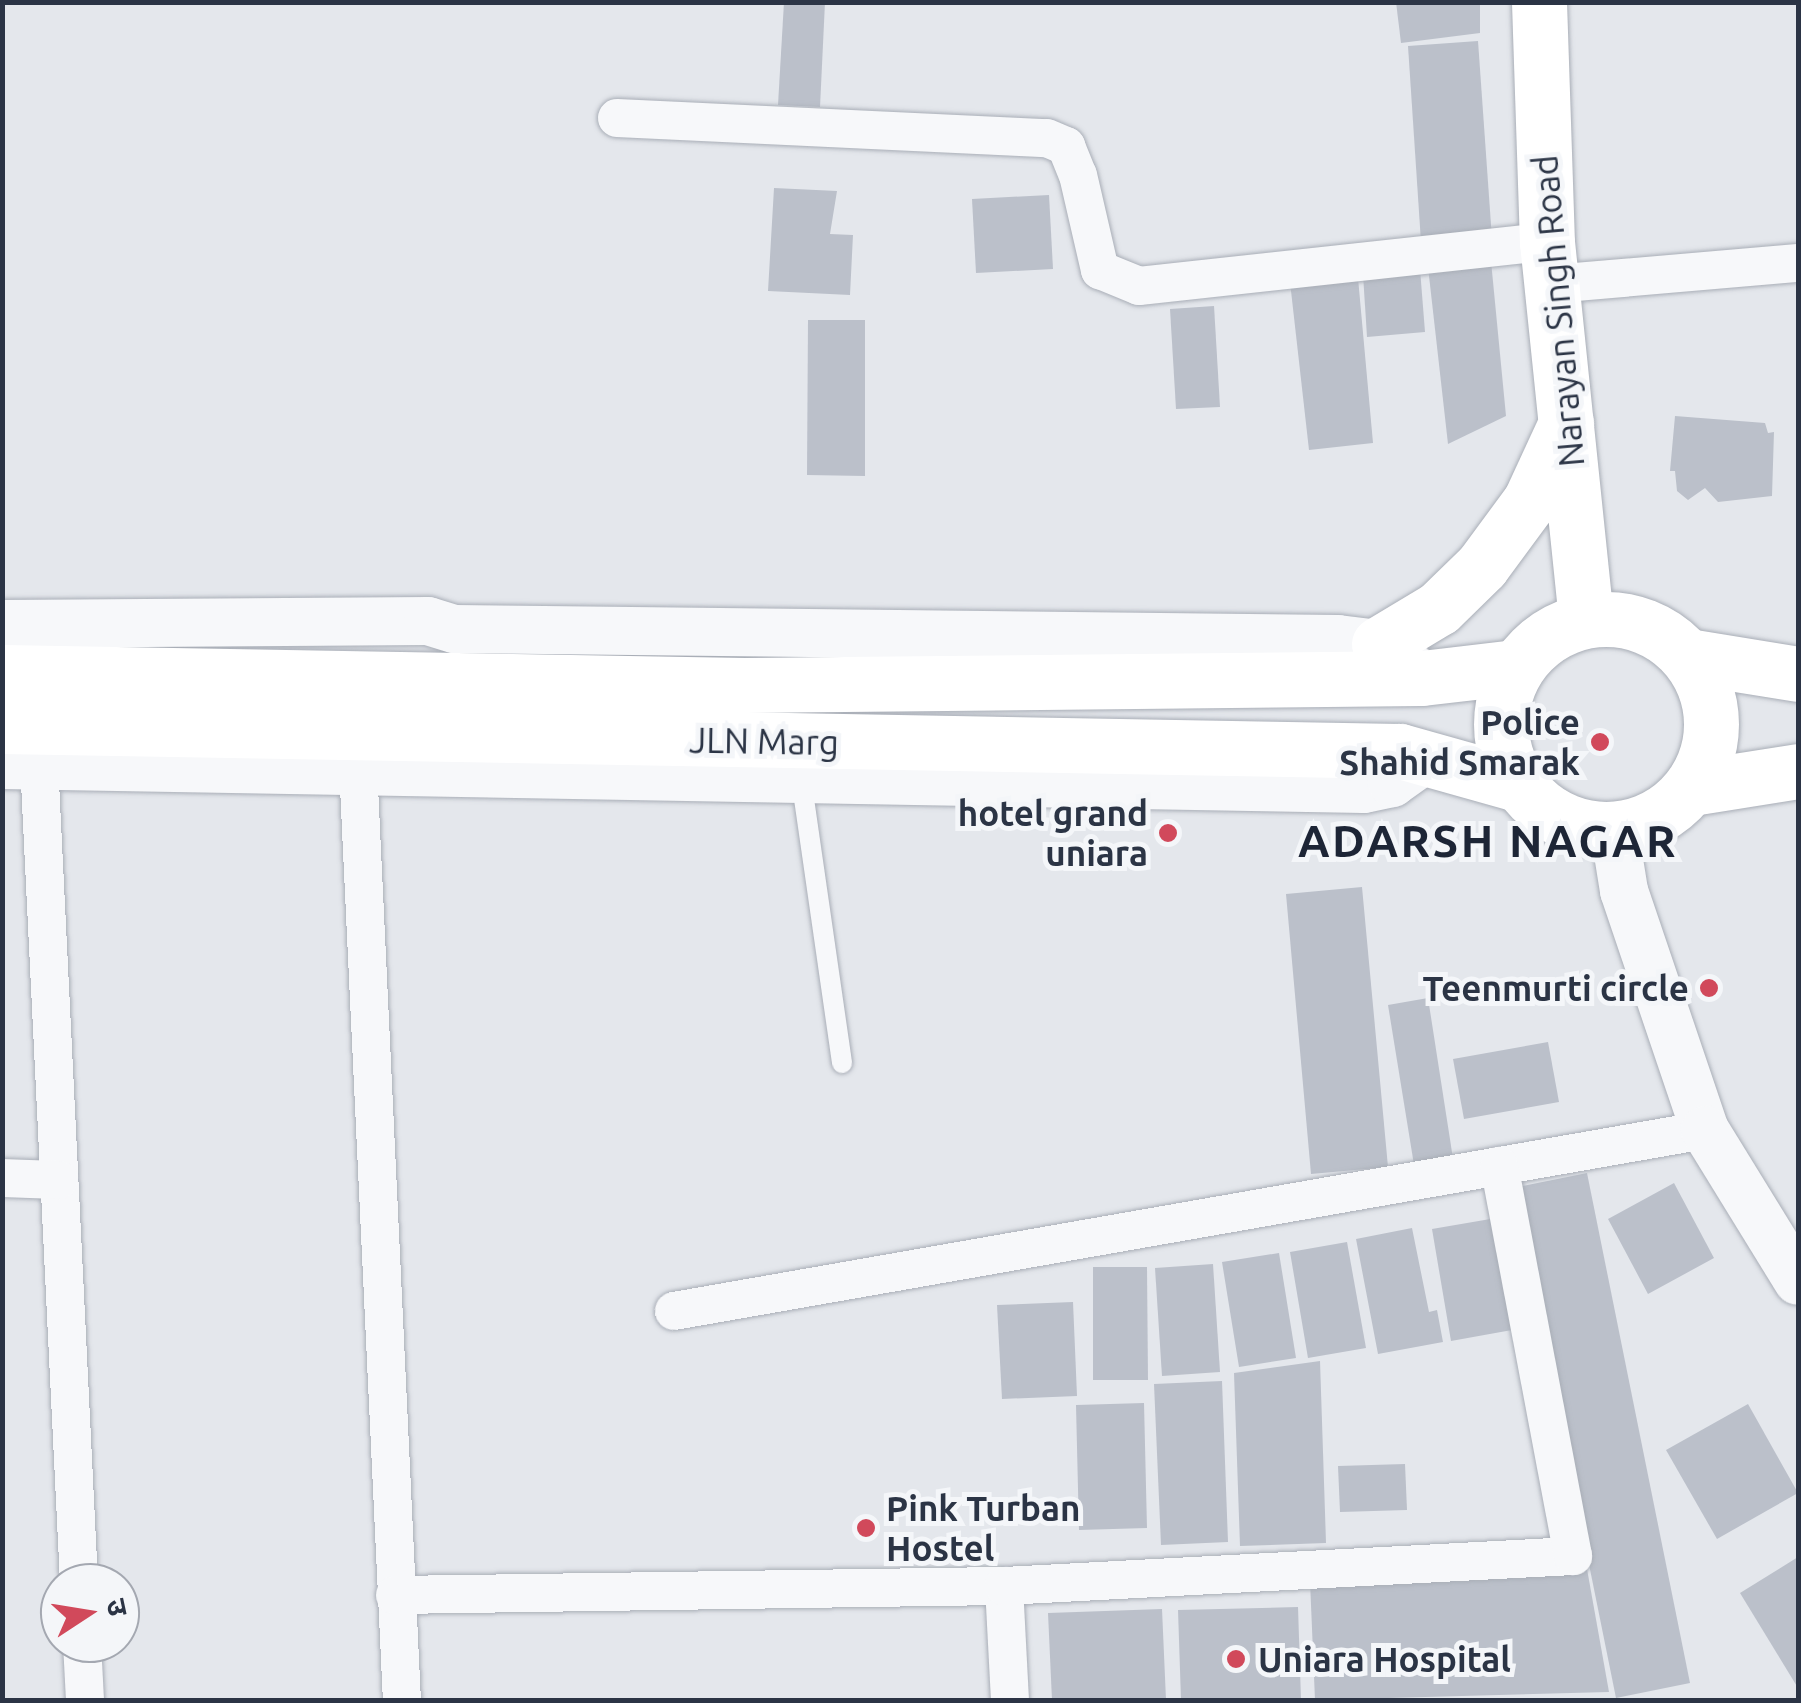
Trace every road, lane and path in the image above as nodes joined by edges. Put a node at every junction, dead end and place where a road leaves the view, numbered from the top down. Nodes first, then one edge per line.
1 (1539, 2) edge
2 (616, 118) dead end
3 (1550, 263) junction
4 (1798, 263) edge
5 (1566, 423) junction
6 (1586, 620) junction
7 (2, 624) edge
8 (1380, 644) junction
9 (1688, 656) junction
10 (1516, 667) junction
11 (2, 672) edge
12 (1798, 674) edge
13 (1422, 678) junction
14 (20, 746) edge
15 (357, 752) junction
16 (798, 759) junction
17 (1798, 771) edge
18 (1521, 784) junction
19 (1691, 788) junction
20 (1614, 829) junction
21 (842, 1063) dead end
22 (1706, 1130) junction
23 (1498, 1166) junction
24 (2, 1178) edge
25 (59, 1180) junction
26 (1798, 1281) edge
27 (674, 1311) dead end
28 (78, 1563) edge
29 (1004, 1586) junction
30 (395, 1595) junction
31 (83, 1663) edge
32 (85, 1700) edge
33 (402, 1700) edge
34 (1010, 1700) edge

1 - 3 main road, Narayan Singh Road
2 - 3 street
3 - 4 street
3 - 5 main road, Narayan Singh Road
5 - 6 main road, Narayan Singh Road
5 - 8 main road
6 - 9 main road
6 - 10 main road
7 - 8 street
8 - 13 street
9 - 12 main road
9 - 19 main road
10 - 13 main road, JLN Marg
10 - 18 main road
11 - 13 main road, JLN Marg
14 - 15 main road, JLN Marg
14 - 25 street
15 - 16 main road, JLN Marg
15 - 30 street
16 - 18 main road, JLN Marg
16 - 21 lane
17 - 19 main road
18 - 20 main road
19 - 20 main road
20 - 22 street
22 - 23 street
22 - 26 street
23 - 27 street
23 - 29 street
24 - 25 street
25 - 28 street
29 - 30 street
29 - 34 street
30 - 33 street
31 - 32 street

